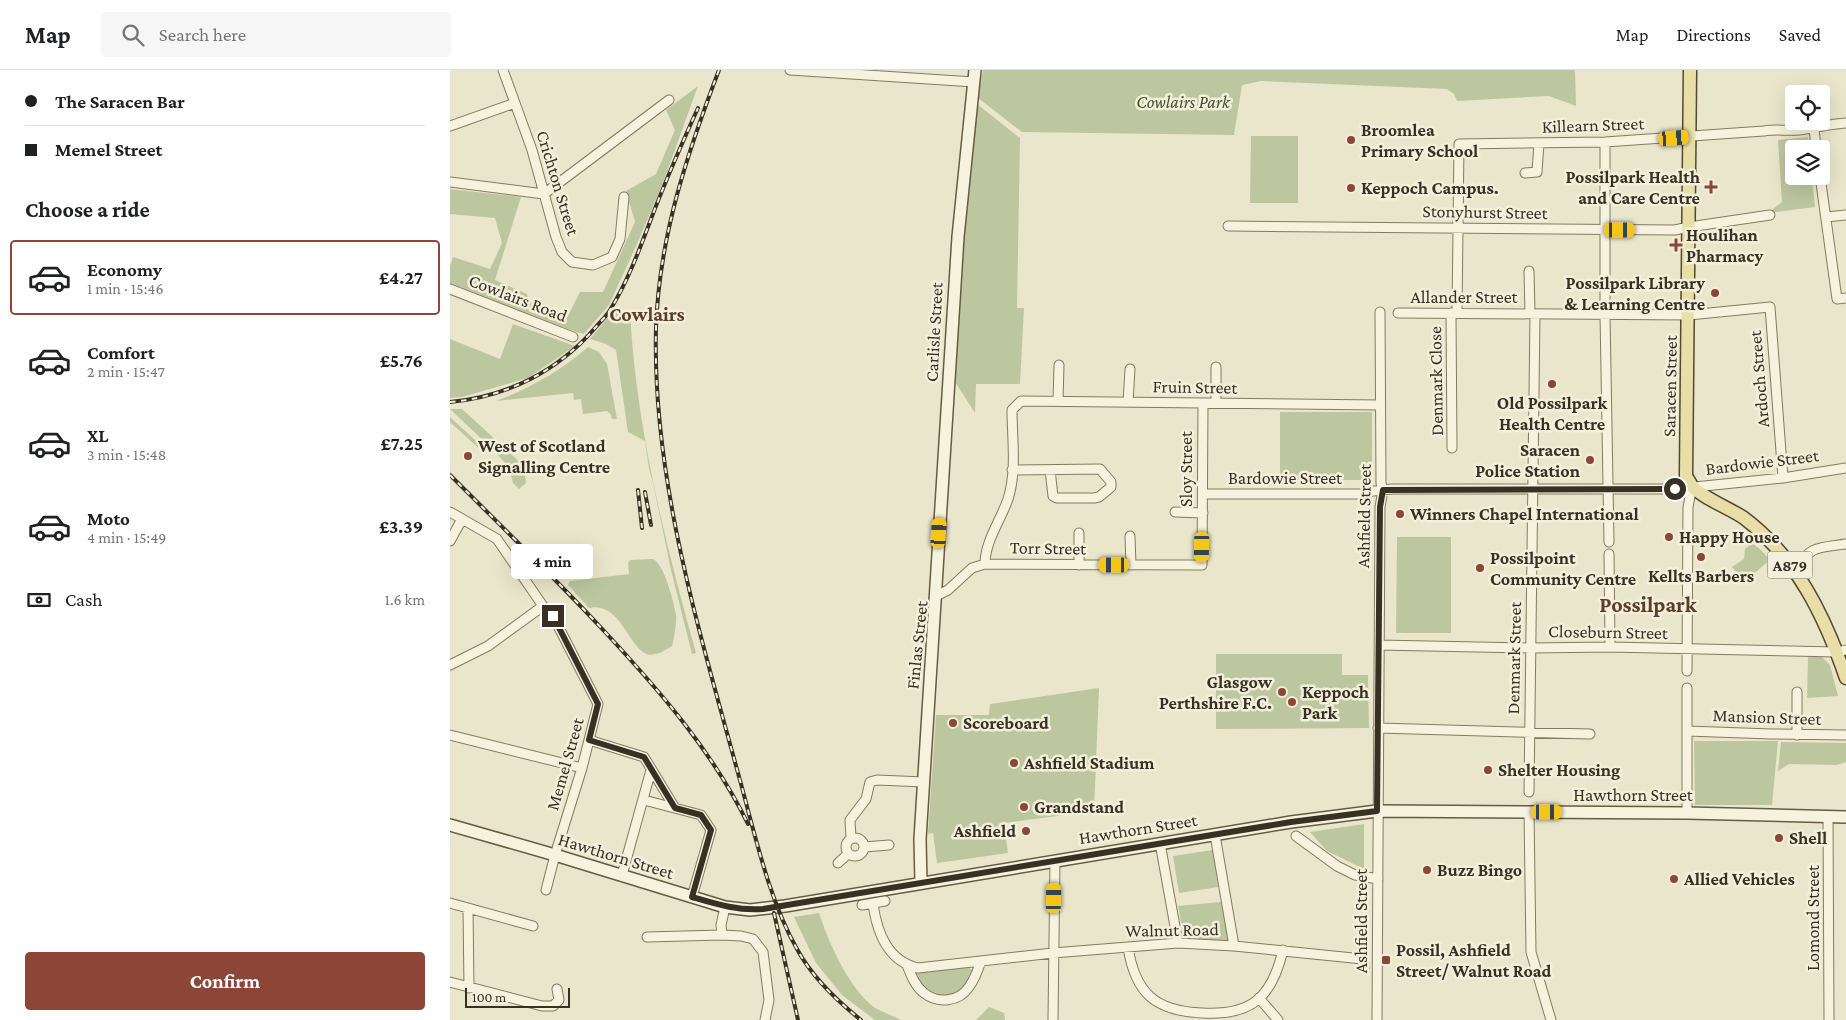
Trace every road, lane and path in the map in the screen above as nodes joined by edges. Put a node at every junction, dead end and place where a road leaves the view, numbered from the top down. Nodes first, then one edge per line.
1 (504, 70) edge
2 (790, 70) edge
3 (1690, 70) edge
4 (974, 76) edge
5 (669, 100) dead end
6 (516, 103) junction
7 (1846, 123) edge
8 (450, 126) edge
9 (1830, 126) edge
10 (1793, 130) edge
11 (1689, 137) junction
12 (1605, 142) junction
13 (1539, 143) junction
14 (1459, 144) joint
15 (1525, 173) dead end
16 (450, 182) edge
17 (1821, 185) edge
18 (544, 194) junction
19 (624, 197) dead end
20 (1770, 215) dead end
21 (1846, 215) edge
22 (1826, 217) junction
23 (1228, 226) dead end
24 (1689, 227) junction
25 (1459, 228) junction
26 (1605, 230) junction
27 (1529, 271) dead end
28 (450, 289) edge
29 (1841, 298) edge
30 (1770, 307) joint
31 (1380, 312) dead end
32 (1398, 312) dead end
33 (1454, 313) junction
34 (1532, 314) junction
35 (1605, 314) junction
36 (1689, 315) junction
37 (573, 337) dead end
38 (1059, 365) dead end
39 (1216, 367) dead end
40 (1130, 369) dead end
41 (1058, 401) junction
42 (1128, 402) junction
43 (1203, 403) junction
44 (1216, 403) junction
45 (1380, 405) junction
46 (1452, 448) dead end
47 (1846, 468) edge
48 (1012, 470) junction
49 (1050, 470) junction
50 (1783, 478) junction
51 (1692, 486) junction
52 (1609, 488) junction
53 (1533, 489) junction
54 (1383, 490) junction
55 (1202, 494) junction
56 (450, 512) edge
57 (1175, 512) dead end
58 (1203, 513) junction
59 (462, 519) junction
60 (1079, 533) dead end
61 (1130, 536) dead end
62 (450, 541) edge
63 (1609, 542) dead end
64 (1846, 544) edge
65 (1609, 554) dead end
66 (985, 564) junction
67 (1079, 565) junction
68 (1131, 565) junction
69 (1202, 565) joint
70 (1795, 570) junction
71 (936, 596) junction
72 (543, 606) junction
73 (1379, 645) junction
74 (1610, 647) junction
75 (1531, 648) junction
76 (1687, 650) junction
77 (1841, 651) edge
78 (450, 665) edge
79 (1687, 671) dead end
80 (1846, 678) edge
81 (1686, 688) dead end
82 (1797, 692) dead end
83 (1378, 728) junction
84 (1687, 731) junction
85 (1529, 732) junction
86 (1590, 734) dead end
87 (450, 735) edge
88 (1797, 735) junction
89 (1846, 735) edge
90 (589, 740) junction
91 (582, 768) junction
92 (651, 770) junction
93 (924, 782) junction
94 (1529, 792) dead end
95 (644, 800) junction
96 (675, 808) junction
97 (1377, 811) junction
98 (1529, 812) junction
99 (1687, 812) junction
100 (1828, 816) junction
101 (1846, 817) edge
102 (450, 825) edge
103 (1214, 834) junction
104 (1296, 836) dead end
105 (851, 838) junction
106 (1160, 843) junction
107 (889, 846) dead end
108 (864, 847) junction
109 (848, 854) junction
110 (555, 855) junction
111 (1055, 861) junction
112 (838, 862) dead end
113 (622, 876) junction
114 (1378, 878) junction
115 (921, 882) junction
116 (546, 890) dead end
117 (692, 897) junction
118 (450, 902) edge
119 (885, 902) dead end
120 (873, 904) junction
121 (862, 905) dead end
122 (725, 907) junction
123 (468, 908) junction
124 (533, 926) dead end
125 (722, 935) junction
126 (647, 937) dead end
127 (1178, 943) junction
128 (1234, 946) junction
129 (1128, 947) junction
130 (1283, 950) junction
131 (1053, 953) junction
132 (1364, 959) dead end
133 (981, 961) junction
134 (907, 966) junction
135 (450, 982) edge
136 (469, 988) junction
137 (557, 989) dead end
138 (1259, 998) junction
139 (765, 1020) edge
140 (1053, 1020) edge
141 (1278, 1020) edge
142 (1377, 1020) edge
143 (1551, 1020) edge
144 (1829, 1020) edge

1 - 6 street, Crichton Street
2 - 4 street
3 - 11 main road, Saracen Street
4 - 71 main road, Carlisle Street
5 - 18 street
6 - 8 street
6 - 18 street, Crichton Street
7 - 9 street, Killearn Street
10 - 11 street, Killearn Street
11 - 12 street, Killearn Street
11 - 24 main road, Saracen Street
12 - 13 street, Killearn Street
12 - 26 street
13 - 14 street, Killearn Street
13 - 15 street
14 - 25 street, Denmark Close
16 - 18 street
17 - 22 street
18 - 19 street, Crichton Street
20 - 24 street, Stonyhurst Street
21 - 22 street
22 - 29 street
23 - 25 street, Stonyhurst Street
24 - 26 street, Stonyhurst Street
24 - 36 main road, Saracen Street
25 - 26 street, Stonyhurst Street
25 - 33 street, Denmark Close
26 - 35 street
27 - 34 street, Allander Street
28 - 37 street, Cowlairs Road
30 - 36 street, Allander Street
30 - 50 street, Ardoch Street
31 - 45 street, Ashfield Street
32 - 33 street, Allander Street
33 - 34 street, Allander Street
33 - 46 street, Denmark Close
34 - 35 street, Allander Street
34 - 53 street, Denmark Street
35 - 36 street, Allander Street
35 - 52 street
36 - 51 main road, Saracen Street
38 - 41 street
39 - 44 street
40 - 42 street
41 - 42 street, Fruin Street
41 - 48 street, Fruin Street
42 - 43 street, Fruin Street
43 - 44 street, Fruin Street
43 - 55 street, Sloy Street
44 - 45 street, Fruin Street
45 - 54 street, Ashfield Street
47 - 50 street, Bardowie Street
48 - 49 street
48 - 66 street
49 - 49 street
50 - 51 street, Bardowie Street
51 - 52 street, Bardowie Street
51 - 70 main road, A879
51 - 76 street, Saracen Street
52 - 53 street, Bardowie Street
52 - 63 street
53 - 54 street, Bardowie Street
53 - 75 street, Denmark Street
54 - 55 street, Bardowie Street
54 - 73 street, Ashfield Street
55 - 58 street, Sloy Street
56 - 59 street, Memel Street
57 - 58 street
58 - 69 street, Sloy Street
59 - 62 street
59 - 72 street, Memel Street
60 - 67 street
61 - 68 street
64 - 70 street
65 - 74 street
66 - 67 street, Torr Street
66 - 71 street, Finlas Street
67 - 68 street, Torr Street
68 - 69 street, Torr Street
70 - 77 main road, A879
71 - 93 main road, Finlas Street
72 - 78 street
72 - 90 street, Memel Street
73 - 75 street, Closeburn Street
73 - 83 street, Ashfield Street
74 - 75 street, Closeburn Street
74 - 76 street, Closeburn Street
75 - 85 street, Denmark Street
76 - 77 street, Closeburn Street
76 - 79 street, Saracen Street
77 - 80 main road, A879
81 - 84 street
82 - 88 street
83 - 85 street
83 - 97 street, Ashfield Street
84 - 88 street, Mansion Street
84 - 99 street
85 - 86 street
85 - 94 street, Denmark Street
87 - 91 street
88 - 89 street, Mansion Street
90 - 91 street, Memel Street
90 - 92 street
91 - 110 street, Memel Street
92 - 95 street
92 - 96 street
93 - 105 street
93 - 115 main road, Finlas Street
95 - 96 street
95 - 113 street
96 - 117 street
97 - 98 main road, Hawthorn Street
97 - 103 main road, Hawthorn Street
97 - 114 street, Ashfield Street
98 - 99 main road, Hawthorn Street
98 - 143 street
99 - 100 main road, Hawthorn Street
100 - 101 main road, Hawthorn Street
100 - 144 street, Lomond Street
102 - 110 main road, Hawthorn Street
103 - 106 main road, Hawthorn Street
103 - 128 street
104 - 114 street
105 - 108 street
105 - 109 street
106 - 111 main road, Hawthorn Street
106 - 127 street
107 - 108 street
108 - 109 street
109 - 112 street
110 - 113 main road, Hawthorn Street
110 - 116 street, Memel Street
111 - 115 main road, Hawthorn Street
111 - 131 street
113 - 117 main road, Hawthorn Street
114 - 142 street, Ashfield Street
115 - 122 main road, Hawthorn Street
117 - 122 main road, Hawthorn Street
118 - 123 street
119 - 120 street
120 - 121 street
120 - 134 street
122 - 125 street
123 - 124 street
123 - 136 street
125 - 126 street
125 - 139 street
127 - 128 street, Walnut Road
127 - 129 street, Walnut Road
128 - 130 street, Walnut Road
129 - 131 street, Walnut Road
129 - 138 street
130 - 132 street, Walnut Road
130 - 138 street
131 - 133 street, Walnut Road
131 - 140 street
133 - 134 street, Walnut Road
133 - 134 street
135 - 136 street
136 - 137 street
138 - 141 street

